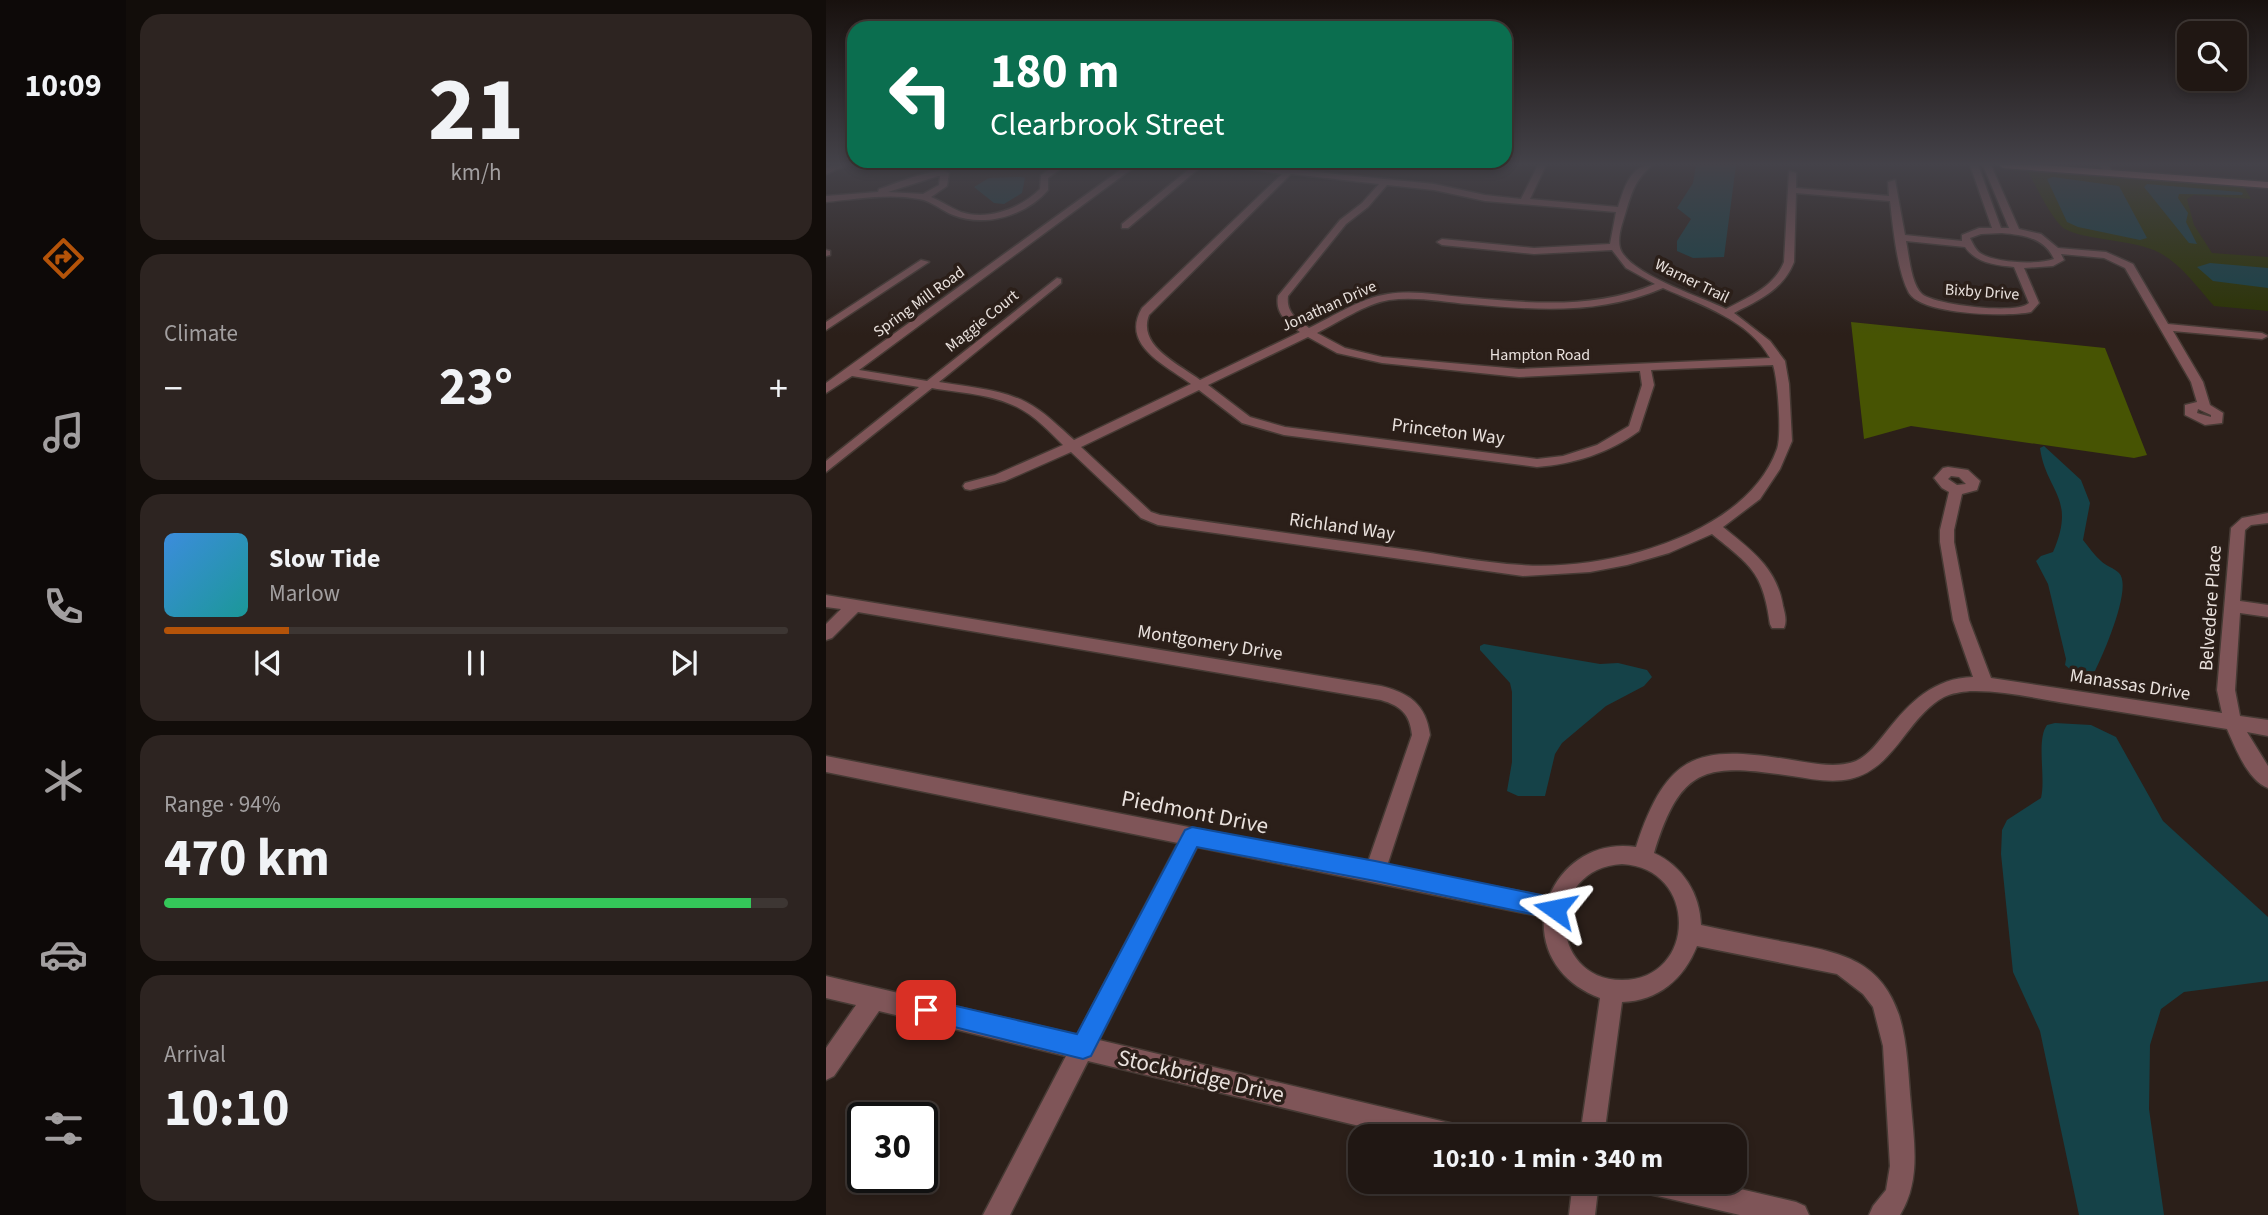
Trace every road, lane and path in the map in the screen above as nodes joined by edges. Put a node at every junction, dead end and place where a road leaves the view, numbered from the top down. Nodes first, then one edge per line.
1 (1055, 222) edge
2 (1130, 222) edge
3 (1239, 222) edge
4 (1343, 222) edge
5 (1619, 222) edge
6 (1791, 222) edge
7 (1898, 222) edge
8 (1995, 222) edge
9 (2011, 222) edge
10 (1125, 226) dead end
11 (1998, 231) junction
12 (2016, 233) junction
13 (1901, 238) junction
14 (1442, 242) dead end
15 (1968, 244) junction
16 (1615, 247) junction
17 (2057, 251) junction
18 (924, 262) dead end
19 (2017, 263) junction
20 (1057, 281) dead end
21 (1662, 285) junction
22 (1725, 314) junction
23 (2268, 324) edge
24 (826, 327) edge
25 (2166, 327) junction
26 (1307, 332) junction
27 (2265, 338) edge
28 (1779, 361) junction
29 (1645, 368) junction
30 (844, 376) junction
31 (1199, 384) junction
32 (927, 386) junction
33 (826, 389) edge
34 (2204, 406) dead end
35 (1070, 447) junction
36 (826, 468) edge
37 (970, 486) dead end
38 (1956, 490) dead end
39 (2268, 518) edge
40 (1712, 526) junction
41 (826, 601) edge
42 (854, 606) junction
43 (2233, 606) junction
44 (2268, 611) edge
45 (1778, 624) dead end
46 (826, 634) edge
47 (1984, 683) junction
48 (2234, 723) junction
49 (2268, 728) edge
50 (826, 764) edge
51 (2268, 780) edge
52 (1192, 837) junction
53 (1642, 859) junction
54 (1375, 871) junction
55 (1555, 909) junction
56 (1690, 934) junction
57 (826, 987) edge
58 (1612, 990) junction
59 (874, 998) junction
60 (1083, 1048) junction
61 (826, 1068) edge
62 (1403, 1124) edge
63 (1594, 1124) edge
64 (1584, 1194) edge
65 (1705, 1194) edge
66 (996, 1215) edge
67 (1581, 1215) edge
68 (1796, 1215) edge
69 (1882, 1215) edge

1 - 30 street, Spring Mill Road
2 - 10 street
3 - 31 street
4 - 26 street, Hampton Road
5 - 16 street
6 - 22 street
7 - 13 street, Bixby Drive
8 - 11 street
9 - 12 street
11 - 12 street
11 - 15 street
12 - 17 street
13 - 15 street
13 - 19 street, Bixby Drive
14 - 16 street
15 - 19 street
16 - 21 street, Warner Trail
17 - 19 street
17 - 25 street
18 - 24 street
20 - 32 street, Maggie Court
21 - 22 street, Warner Trail
21 - 26 street, Jonathan Drive
22 - 28 street, Warner Trail
23 - 27 street
25 - 27 street
25 - 34 street
26 - 29 street, Hampton Road
26 - 31 street, Jonathan Drive
28 - 29 street, Hampton Road
28 - 40 street, Richland Way
29 - 31 street, Princeton Way
30 - 32 street, Richland Way
30 - 33 street, Spring Mill Road
31 - 35 street, Jonathan Drive
32 - 35 street, Richland Way
32 - 36 street, Maggie Court
35 - 37 street, Jonathan Drive
35 - 40 street, Richland Way
38 - 47 street
39 - 43 street, Belvedere Place
40 - 45 street
41 - 42 street, Montgomery Drive
42 - 46 street
42 - 54 street, Montgomery Drive
43 - 44 street
43 - 48 street, Belvedere Place
47 - 48 street, Manassas Drive
47 - 53 street, Manassas Drive
48 - 49 street, Manassas Drive
48 - 51 street, Belvedere Place
50 - 52 street, Piedmont Drive
52 - 54 street, Piedmont Drive
52 - 60 street
53 - 55 street
53 - 56 street
54 - 55 street, Piedmont Drive
55 - 58 street
56 - 58 street
56 - 69 street
57 - 59 street, Stockbridge Drive
58 - 63 street
59 - 60 street, Stockbridge Drive
59 - 61 street
60 - 62 street, Stockbridge Drive
60 - 66 street
64 - 67 street
65 - 68 street

